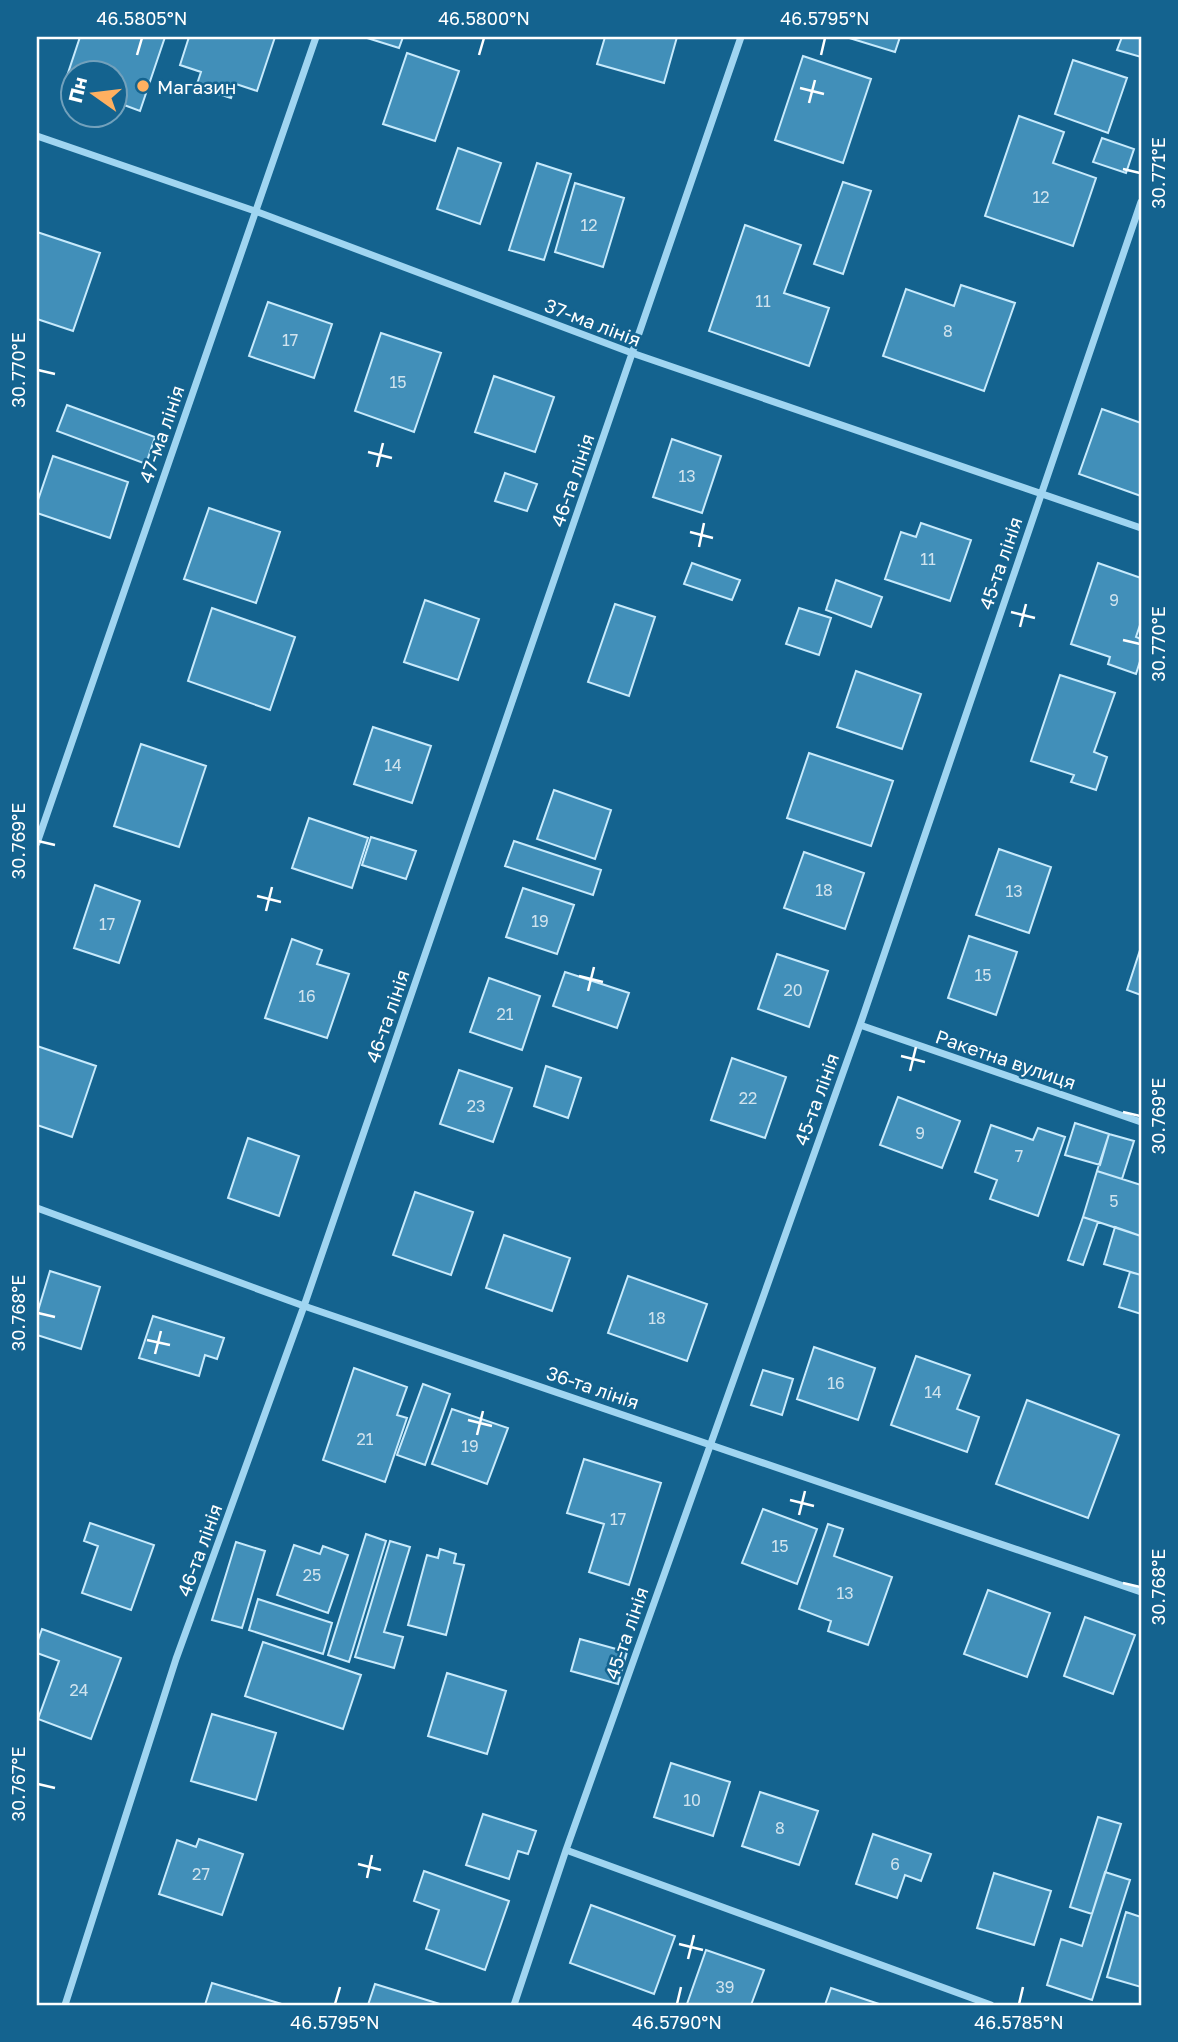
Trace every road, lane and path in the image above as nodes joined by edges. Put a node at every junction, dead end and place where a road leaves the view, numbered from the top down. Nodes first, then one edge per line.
1 (316, 37) edge
2 (741, 37) edge
3 (37, 136) edge
4 (1141, 202) edge
5 (255, 211) junction
6 (632, 353) junction
7 (1041, 494) junction
8 (1141, 528) edge
9 (37, 843) edge
10 (860, 1025) junction
11 (1141, 1122) edge
12 (37, 1208) edge
13 (304, 1306) junction
14 (710, 1443) junction
15 (1141, 1592) edge
16 (566, 1850) junction
17 (65, 2005) edge
18 (514, 2005) edge
19 (991, 2005) edge

1 - 5 street, 47-ма лінія
2 - 6 street, 46-та лінія
3 - 5 street, 37-ма лінія
4 - 7 street, 45-та лінія
5 - 6 street, 37-ма лінія
5 - 9 street, 47-ма лінія
6 - 7 street, 37-ма лінія
6 - 13 street, 46-та лінія
7 - 8 street, 37-ма лінія
7 - 10 street, 45-та лінія
10 - 11 street, Ракетна вулиця
10 - 14 street, 45-та лінія
12 - 13 street, 36-та лінія
13 - 14 street, 36-та лінія
13 - 17 street, 46-та лінія
14 - 15 street, 36-та лінія
14 - 16 street, 45-та лінія
16 - 18 street, 45-та лінія
16 - 19 street

